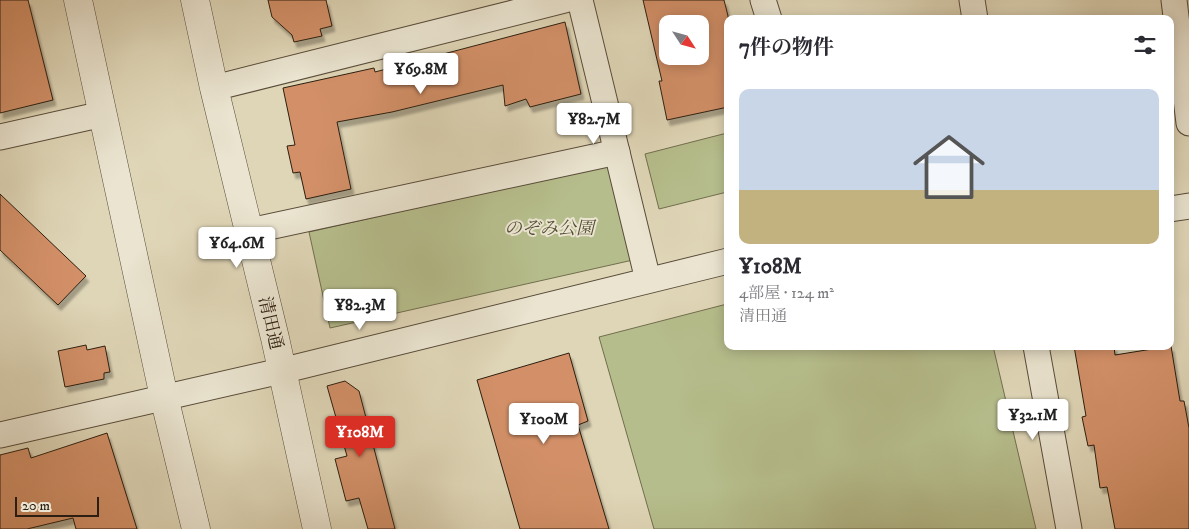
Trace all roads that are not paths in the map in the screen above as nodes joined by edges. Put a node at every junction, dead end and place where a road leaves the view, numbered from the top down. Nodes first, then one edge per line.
1 (78, 0) edge
2 (195, 0) edge
3 (565, 0) edge
4 (580, 0) edge
5 (763, 0) edge
6 (972, 0) edge
7 (1174, 0) edge
8 (768, 15) edge
9 (974, 15) edge
10 (214, 88) junction
11 (103, 114) junction
12 (1189, 123) edge
13 (0, 136) edge
14 (616, 152) junction
15 (1189, 206) edge
16 (1174, 208) edge
17 (250, 231) junction
18 (724, 262) edge
19 (648, 280) junction
20 (1037, 350) edge
21 (281, 370) junction
22 (164, 396) junction
23 (0, 435) edge
24 (196, 529) edge
25 (317, 529) edge
26 (1069, 529) edge

1 - 11 street
2 - 10 street, 清田通
3 - 10 street
4 - 14 street
5 - 8 street
6 - 9 street
7 - 12 street
10 - 17 street, 清田通
11 - 13 street
11 - 22 street
14 - 17 street
14 - 19 street
15 - 16 street
17 - 21 street, 清田通
18 - 19 street
19 - 21 street
20 - 26 street
21 - 22 street
21 - 25 street, 清田通
22 - 23 street
22 - 24 street

